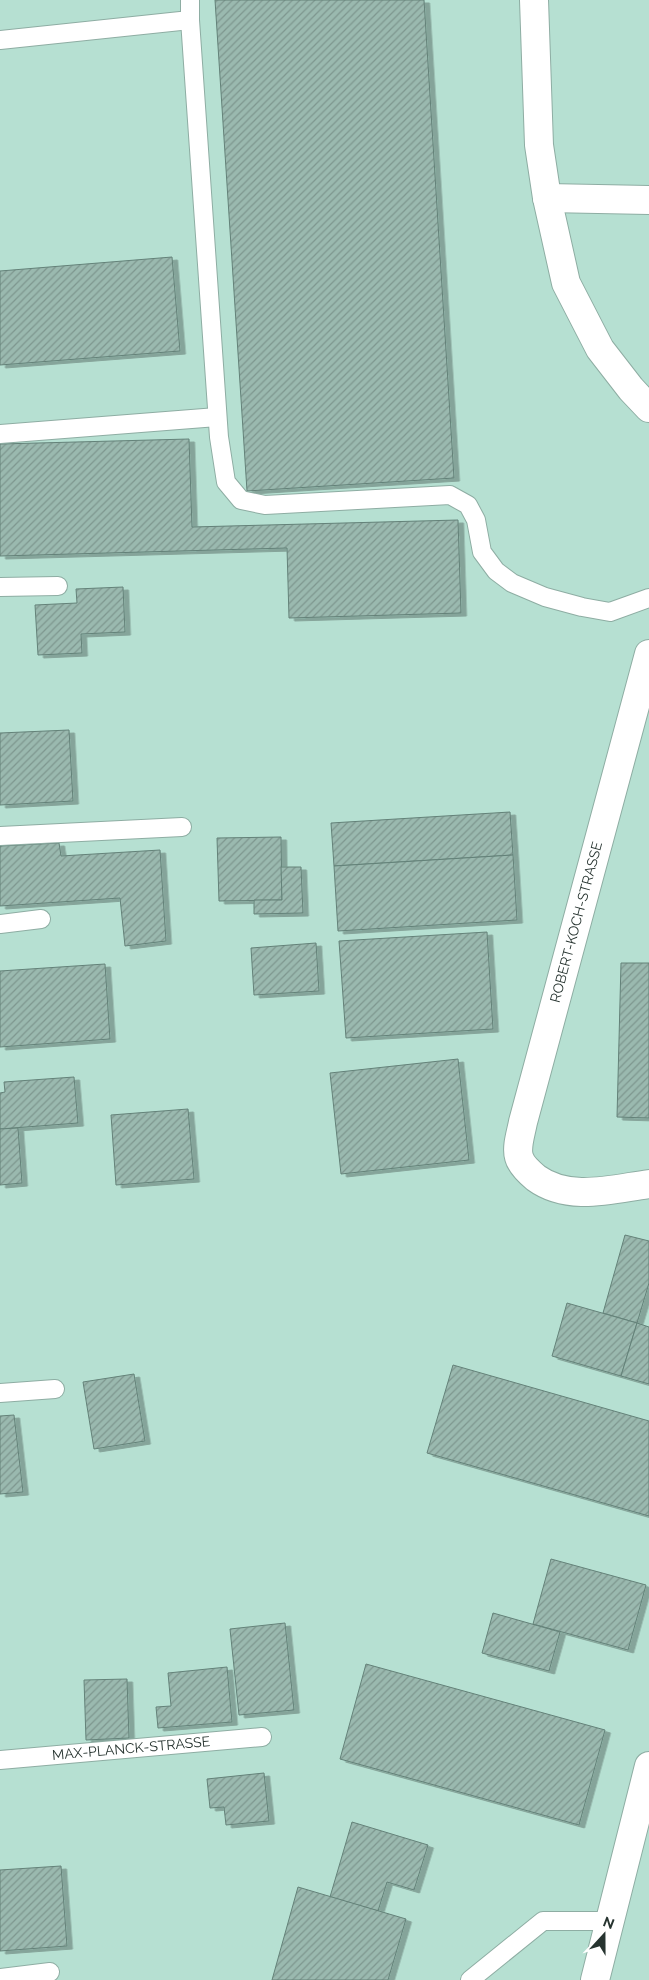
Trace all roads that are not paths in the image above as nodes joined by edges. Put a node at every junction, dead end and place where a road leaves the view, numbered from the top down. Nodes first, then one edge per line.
1 (190, 0) edge
2 (534, 0) edge
3 (190, 20) junction
4 (0, 40) edge
5 (547, 198) junction
6 (649, 200) edge
7 (649, 408) edge
8 (218, 417) junction
9 (0, 434) edge
10 (58, 586) dead end
11 (0, 587) edge
12 (649, 598) edge
13 (649, 654) edge
14 (639, 720) edge
15 (182, 827) dead end
16 (0, 836) edge
17 (41, 919) dead end
18 (0, 924) edge
19 (649, 1184) edge
20 (56, 1388) dead end
21 (0, 1393) edge
22 (262, 1737) dead end
23 (0, 1760) edge
24 (649, 1766) edge
25 (610, 1921) junction
26 (50, 1972) dead end
27 (0, 1978) edge
28 (470, 1980) edge
29 (596, 1980) edge

1 - 3 lane
2 - 5 street
3 - 4 lane
3 - 8 lane
5 - 6 street
5 - 7 street
8 - 9 lane
8 - 12 lane
10 - 11 lane
13 - 14 street, ROBERT-KOCH-STRASSE
14 - 19 street, ROBERT-KOCH-STRASSE
15 - 16 lane
17 - 18 lane
20 - 21 lane
22 - 23 lane, MAX-PLANCK-STRASSE
24 - 25 street
25 - 28 lane
25 - 29 street
26 - 27 lane

